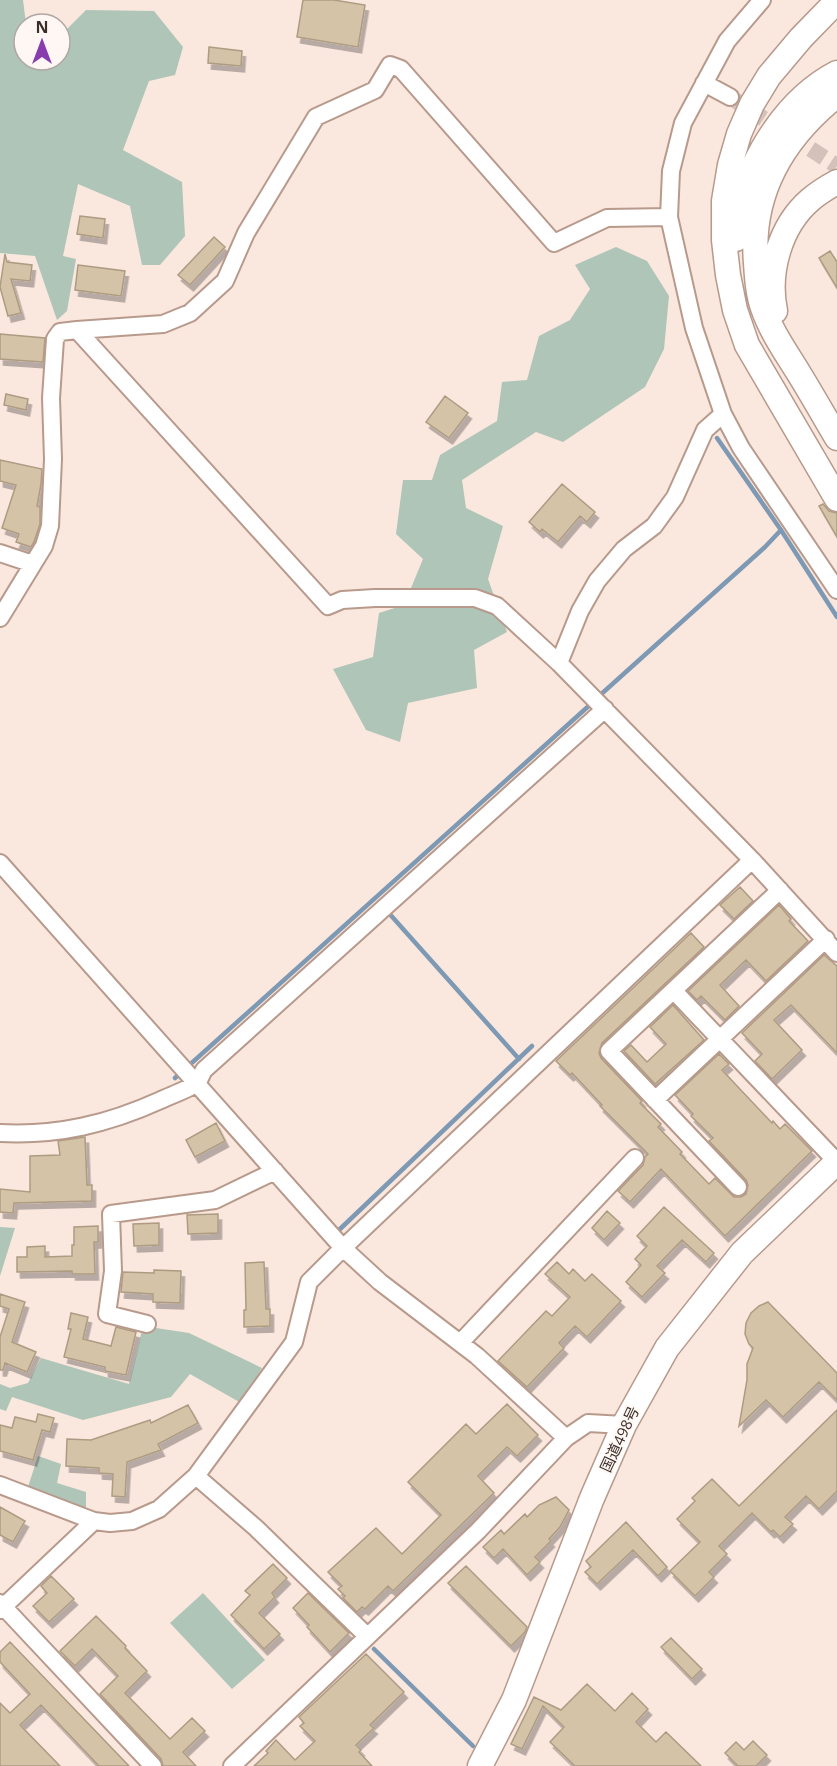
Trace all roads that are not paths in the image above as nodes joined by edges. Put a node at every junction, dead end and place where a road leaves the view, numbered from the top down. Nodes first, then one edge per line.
1 (762, 0) edge
2 (837, 1) edge
3 (837, 73) edge
4 (704, 83) junction
5 (837, 94) edge
6 (730, 97) tunnel mouth
7 (837, 182) edge
8 (669, 217) junction
9 (735, 310) junction
10 (77, 330) junction
11 (798, 372) junction
12 (723, 414) junction
13 (837, 438) edge
14 (837, 499) edge
15 (0, 554) edge
16 (33, 564) junction
17 (837, 590) edge
18 (0, 618) edge
19 (559, 663) junction
20 (605, 710) junction
21 (752, 860) junction
22 (0, 863) edge
23 (780, 890) junction
24 (826, 939) junction
25 (837, 953) edge
26 (674, 990) junction
27 (720, 1039) junction
28 (188, 1073) junction
29 (656, 1100) junction
30 (0, 1132) edge
31 (635, 1158) dead end
32 (837, 1162) edge
33 (275, 1171) junction
34 (738, 1187) dead end
35 (343, 1248) junction
36 (147, 1324) dead end
37 (460, 1343) junction
38 (624, 1425) junction
39 (566, 1438) junction
40 (196, 1476) junction
41 (0, 1485) edge
42 (93, 1521) junction
43 (1, 1607) edge
44 (367, 1636) junction
45 (153, 1766) edge
46 (232, 1766) edge
47 (480, 1766) edge

1 - 4 street
2 - 9 highway
3 - 9 highway
4 - 6 street
4 - 8 street
5 - 11 highway
7 - 11 highway
8 - 10 street
8 - 12 street
9 - 14 highway
10 - 16 street
10 - 19 street
11 - 13 highway
12 - 17 street
12 - 19 street
15 - 16 street
16 - 18 street
19 - 20 street
20 - 21 street
20 - 28 street
21 - 23 street
21 - 35 street
22 - 28 street
23 - 24 street
23 - 26 street
24 - 25 street
24 - 27 street
26 - 27 street
26 - 29 street
27 - 29 street
27 - 32 street
28 - 30 street
28 - 33 street
29 - 34 street
31 - 37 street
32 - 38 highway, 国道498号
33 - 35 street
33 - 36 street
35 - 37 street
35 - 40 street
37 - 39 street
38 - 39 street
38 - 47 highway, 国道498号
39 - 44 street
40 - 42 street
40 - 44 street
41 - 42 street
42 - 43 street
43 - 45 street
44 - 46 street

